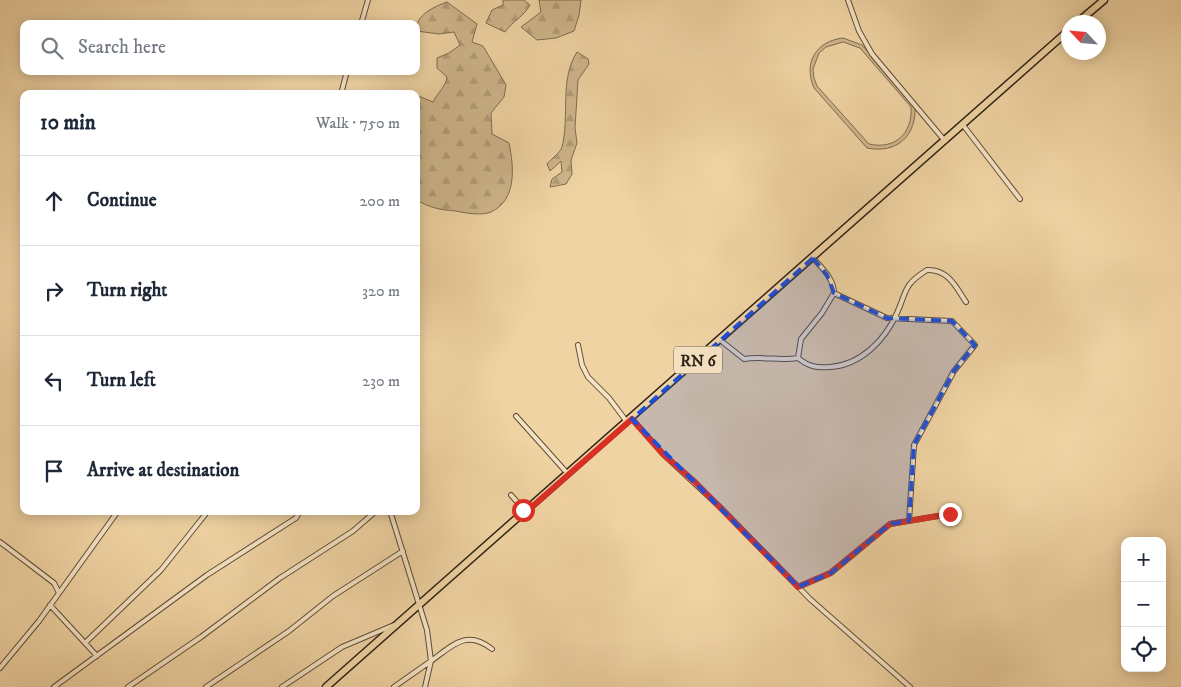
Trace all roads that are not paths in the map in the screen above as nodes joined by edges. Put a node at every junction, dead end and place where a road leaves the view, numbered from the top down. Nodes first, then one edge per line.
1 (368, 0) edge
2 (848, 0) edge
3 (1104, 0) edge
4 (1086, 15) edge
5 (362, 20) edge
6 (1061, 37) edge
7 (346, 75) edge
8 (342, 90) edge
9 (963, 124) junction
10 (945, 141) junction
11 (1020, 199) dead end
12 (813, 258) junction
13 (834, 293) junction
14 (966, 302) dead end
15 (894, 319) junction
16 (720, 340) junction
17 (578, 345) dead end
18 (798, 358) junction
19 (516, 416) dead end
20 (630, 420) junction
21 (568, 474) junction
22 (511, 495) dead end
23 (526, 512) junction
24 (950, 514) dead end
25 (115, 515) edge
26 (205, 515) edge
27 (298, 515) edge
28 (371, 515) edge
29 (391, 515) edge
30 (909, 521) junction
31 (0, 542) edge
32 (403, 552) junction
33 (54, 583) junction
34 (65, 583) junction
35 (798, 587) junction
36 (59, 593) junction
37 (50, 605) junction
38 (419, 606) junction
39 (399, 624) junction
40 (86, 642) junction
41 (492, 649) dead end
42 (97, 656) junction
43 (431, 661) junction
44 (0, 668) edge
45 (54, 687) edge
46 (129, 687) edge
47 (206, 687) edge
48 (282, 687) edge
49 (326, 687) edge
50 (394, 687) edge
51 (425, 687) edge
52 (910, 687) edge

1 - 5 street
2 - 10 street
3 - 4 main road
6 - 9 main road, RN 6
7 - 8 street
9 - 10 main road, RN 6
9 - 11 street
10 - 12 main road, RN 6
12 - 13 street
12 - 16 main road, RN 6
13 - 15 street
13 - 18 street
14 - 15 street
15 - 18 street
15 - 30 street
16 - 18 street
16 - 20 main road, RN 6
17 - 20 street
19 - 21 street
20 - 21 main road, RN 6
20 - 35 street
21 - 23 main road, RN 6
22 - 23 street
23 - 38 main road, RN 6
24 - 30 street
25 - 34 street
26 - 40 street
27 - 42 street
28 - 46 street
29 - 32 street
30 - 35 street
31 - 33 street
32 - 38 street
32 - 47 street
33 - 34 street
33 - 36 street
34 - 36 street
35 - 52 street
36 - 37 street
37 - 40 street
37 - 44 street
38 - 39 main road, RN 6
38 - 43 street
39 - 48 street
39 - 49 main road, RN 6
40 - 42 street
41 - 43 street
42 - 45 street
43 - 50 street
43 - 51 street

